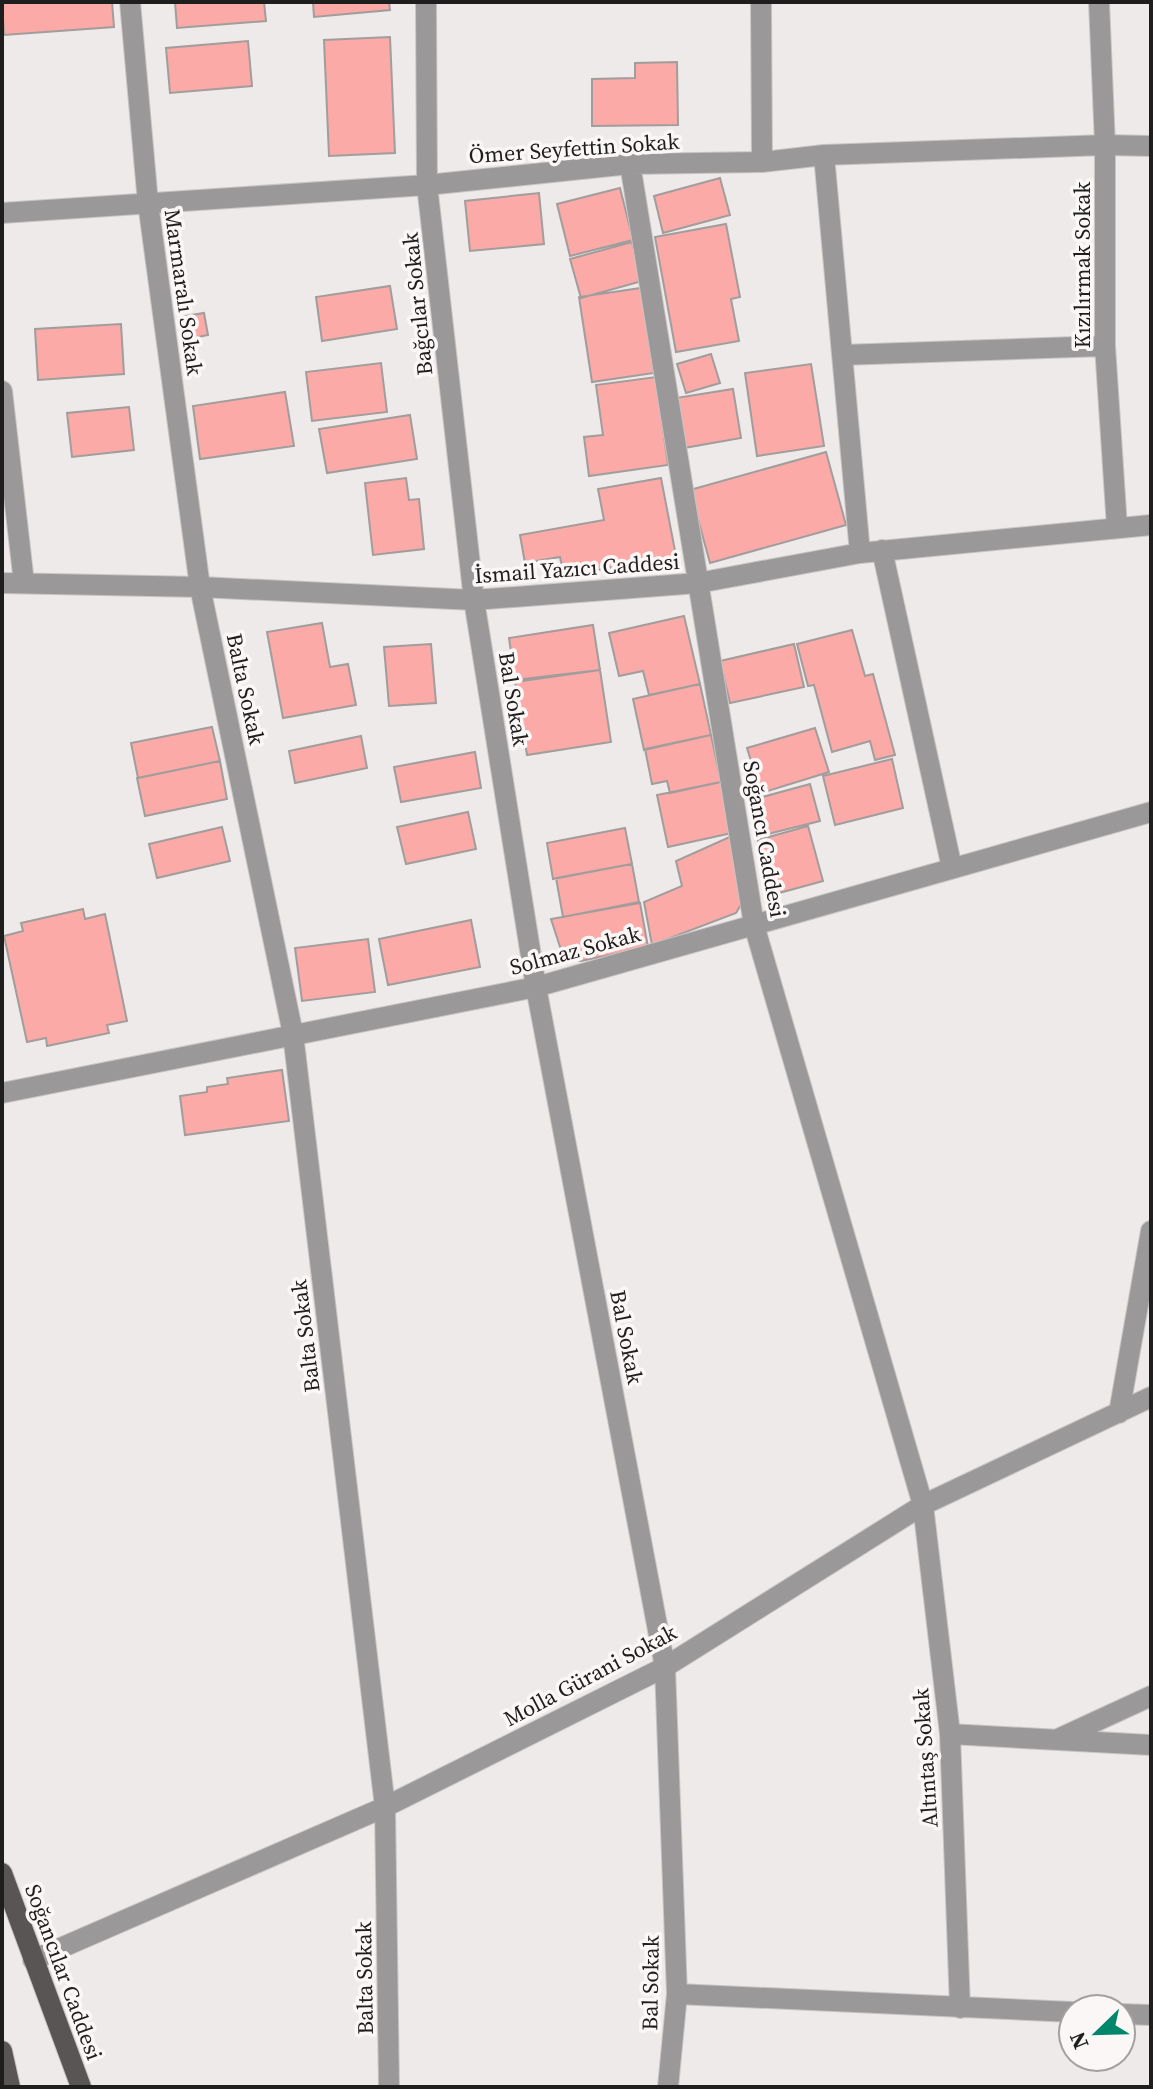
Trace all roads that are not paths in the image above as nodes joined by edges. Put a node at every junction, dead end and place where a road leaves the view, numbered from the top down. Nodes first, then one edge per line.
1 (130, 2) edge
2 (426, 2) edge
3 (761, 2) edge
4 (1099, 2) edge
5 (1105, 145) junction
6 (1151, 146) edge
7 (824, 155) junction
8 (762, 162) junction
9 (630, 164) junction
10 (427, 185) junction
11 (148, 203) junction
12 (2, 213) edge
13 (1105, 346) junction
14 (842, 355) junction
15 (2, 391) edge
16 (1151, 525) edge
17 (1117, 527) junction
18 (882, 550) junction
19 (860, 553) junction
20 (2, 583) edge
21 (24, 583) junction
22 (698, 583) junction
23 (200, 587) junction
24 (474, 600) junction
25 (1151, 812) edge
26 (952, 868) junction
27 (754, 925) junction
28 (536, 987) junction
29 (293, 1034) junction
30 (2, 1093) edge
31 (1151, 1231) edge
32 (1151, 1397) edge
33 (1119, 1413) junction
34 (923, 1505) junction
35 (665, 1667) junction
36 (1151, 1696) edge
37 (950, 1734) junction
38 (1058, 1739) junction
39 (1151, 1745) edge
40 (385, 1807) junction
41 (2, 1873) edge
42 (33, 1960) junction
43 (677, 1994) junction
44 (960, 2008) junction
45 (1057, 2011) edge
46 (2, 2051) edge
47 (10, 2087) edge
48 (81, 2087) edge
49 (389, 2087) edge
50 (668, 2087) edge

1 - 11 street, Marmaralı Sokak
2 - 10 street, Bağcılar Sokak
3 - 8 street
4 - 5 street, Kızılırmak Sokak
5 - 6 street, Ömer Seyfettin Sokak
5 - 7 street, Ömer Seyfettin Sokak
5 - 13 street, Kızılırmak Sokak
7 - 8 street, Ömer Seyfettin Sokak
7 - 14 street
8 - 9 street, Ömer Seyfettin Sokak
9 - 10 street, Ömer Seyfettin Sokak
9 - 22 street, Soğancı Caddesi
10 - 11 street, Ömer Seyfettin Sokak
10 - 24 street, Bağcılar Sokak
11 - 12 street, Ömer Seyfettin Sokak
11 - 23 street, Marmaralı Sokak
13 - 14 street
13 - 17 street, Kızılırmak Sokak
14 - 19 street
15 - 21 street
16 - 17 street, İsmail Yazıcı Caddesi
17 - 18 street, İsmail Yazıcı Caddesi
18 - 19 street, İsmail Yazıcı Caddesi
18 - 26 street
19 - 22 street, İsmail Yazıcı Caddesi
20 - 21 street, İsmail Yazıcı Caddesi
21 - 23 street, İsmail Yazıcı Caddesi
22 - 24 street, İsmail Yazıcı Caddesi
22 - 27 street, Soğancı Caddesi
23 - 24 street, İsmail Yazıcı Caddesi
23 - 29 street, Balta Sokak
24 - 28 street, Bal Sokak
25 - 26 street, Solmaz Sokak
26 - 27 street, Solmaz Sokak
27 - 28 street, Solmaz Sokak
27 - 34 street, Soğancı Caddesi
28 - 29 street, Solmaz Sokak
28 - 35 street, Bal Sokak
29 - 30 street, Solmaz Sokak
29 - 40 street, Balta Sokak
31 - 33 street
32 - 33 street, Molla Gürani Sokak
33 - 34 street, Molla Gürani Sokak
34 - 35 street, Molla Gürani Sokak
34 - 37 street, Altıntaş Sokak
35 - 40 street, Molla Gürani Sokak
35 - 43 street, Bal Sokak
36 - 38 street
37 - 38 street
37 - 44 street, Altıntaş Sokak
38 - 39 street
40 - 42 street, Molla Gürani Sokak
40 - 49 street, Balta Sokak
41 - 42 main road, Soğancılar Caddesi
42 - 48 main road, Soğancılar Caddesi
43 - 44 street
43 - 50 street, Bal Sokak
44 - 45 street
46 - 47 main road

